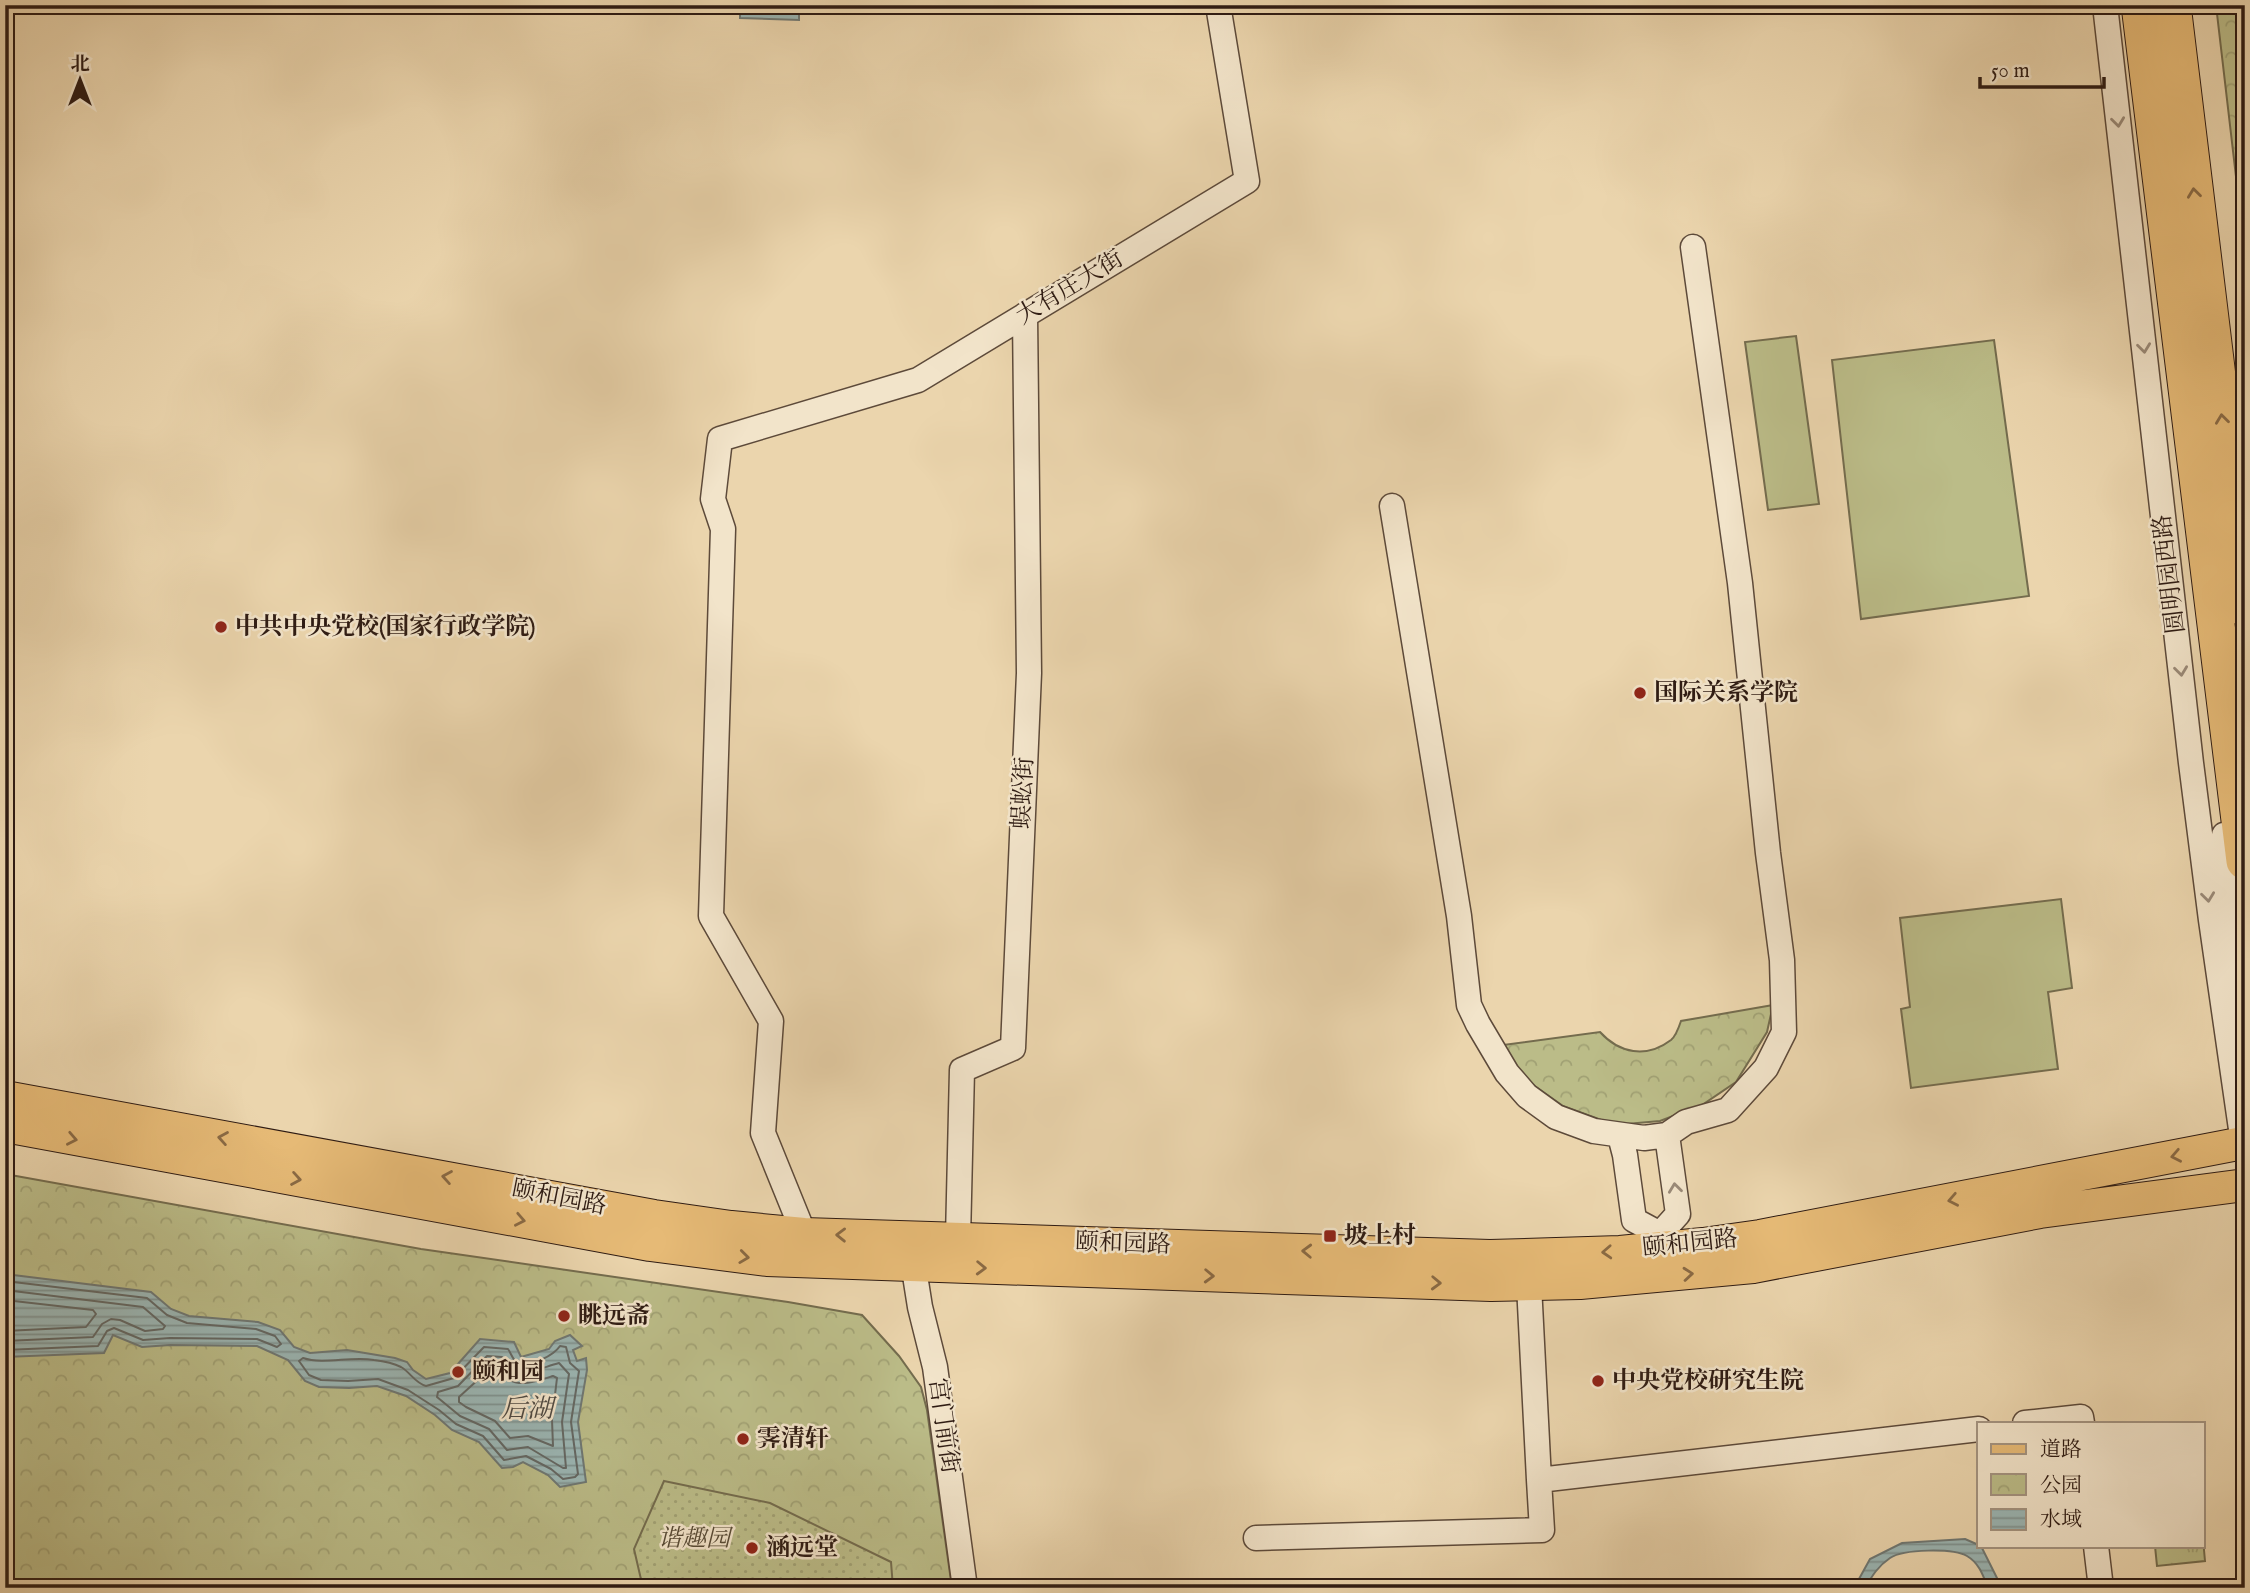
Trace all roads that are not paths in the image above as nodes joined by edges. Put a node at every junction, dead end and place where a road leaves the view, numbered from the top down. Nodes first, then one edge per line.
1 (1218, 5) edge
2 (2105, 5) edge
3 (2123, 5) edge
4 (2140, 5) edge
5 (2172, 5) edge
6 (1693, 247) dead end
7 (1025, 315) junction
8 (1392, 506) dead end
9 (2245, 608) edge
10 (2245, 861) edge
11 (2245, 1004) edge
12 (5, 1097) edge
13 (5, 1126) edge
14 (1667, 1135) junction
15 (1620, 1136) junction
16 (2244, 1146) edge
17 (2245, 1185) edge
18 (804, 1234) junction
19 (958, 1238) junction
20 (1661, 1242) junction
21 (911, 1251) junction
22 (1529, 1284) junction
23 (2034, 1422) edge
24 (2082, 1422) edge
25 (1977, 1429) edge
26 (1539, 1480) junction
27 (1256, 1538) dead end
28 (2096, 1548) edge
29 (965, 1588) edge
30 (2101, 1588) edge

1 - 7 street, 大有庄大街
2 -> 16 street, 圆明园西路
3 - 11 street, 圆明园西路
4 - 10 highway, 圆明园西路
9 -> 5 highway
6 - 14 street
7 - 18 street, 大有庄大街
7 - 19 street, 蜈蚣街
8 - 15 street
18 -> 12 main road, 颐和园路
13 -> 21 main road, 颐和园路
14 - 15 street
20 -> 14 street
15 - 20 street
16 -> 20 main road, 颐和园路
22 -> 17 main road, 颐和园路
21 -> 18 main road, 颐和园路
20 -> 19 main road, 颐和园路
19 - 21 main road, 颐和园路
21 -> 22 main road, 颐和园路
21 - 29 street, 宫门前街
22 - 26 street
23 - 24 street
25 - 26 street
26 - 27 street
28 - 30 street

